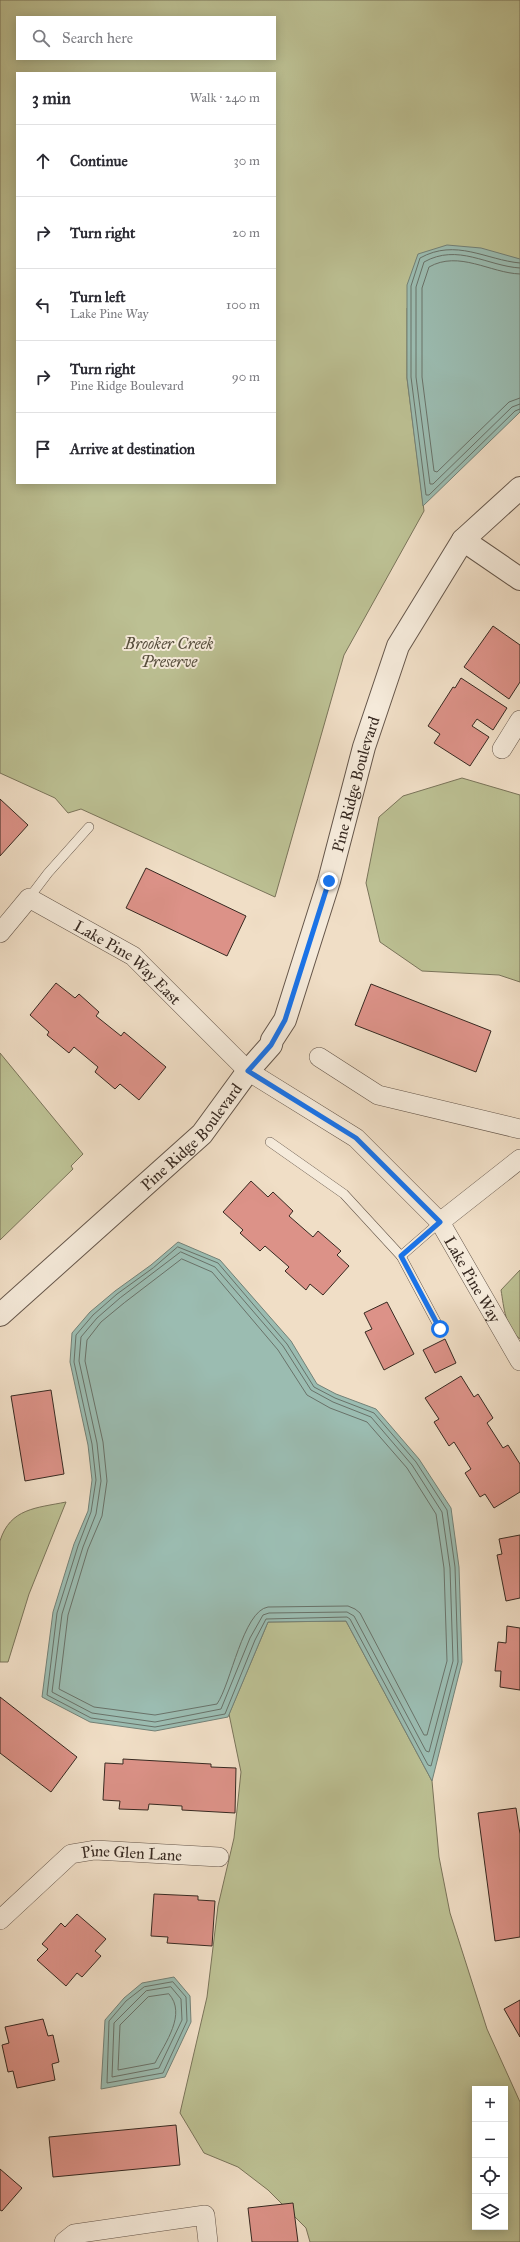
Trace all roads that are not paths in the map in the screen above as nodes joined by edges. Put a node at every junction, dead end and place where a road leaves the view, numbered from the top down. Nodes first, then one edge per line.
1 (520, 488) edge
2 (462, 540) junction
3 (520, 579) edge
4 (520, 720) edge
5 (502, 749) dead end
6 (89, 827) dead end
7 (29, 898) junction
8 (0, 933) edge
9 (319, 1058) dead end
10 (248, 1071) junction
11 (520, 1129) edge
12 (270, 1142) dead end
13 (520, 1159) edge
14 (440, 1222) junction
15 (401, 1256) junction
16 (0, 1315) edge
17 (440, 1329) dead end
18 (520, 1361) edge
19 (219, 1857) dead end
20 (0, 1920) edge
21 (64, 2242) edge
22 (208, 2242) edge

1 - 2 street, Pine Ridge Boulevard
2 - 3 street
2 - 10 street, Pine Ridge Boulevard
4 - 5 street
6 - 7 lane
7 - 8 street
7 - 10 street, Lake Pine Way East
9 - 11 street
10 - 14 street, Lake Pine Way
10 - 16 street, Pine Ridge Boulevard
12 - 15 lane
13 - 14 street
14 - 15 lane
14 - 18 street, Lake Pine Way
15 - 17 lane
19 - 20 street, Pine Glen Lane
21 - 22 street

